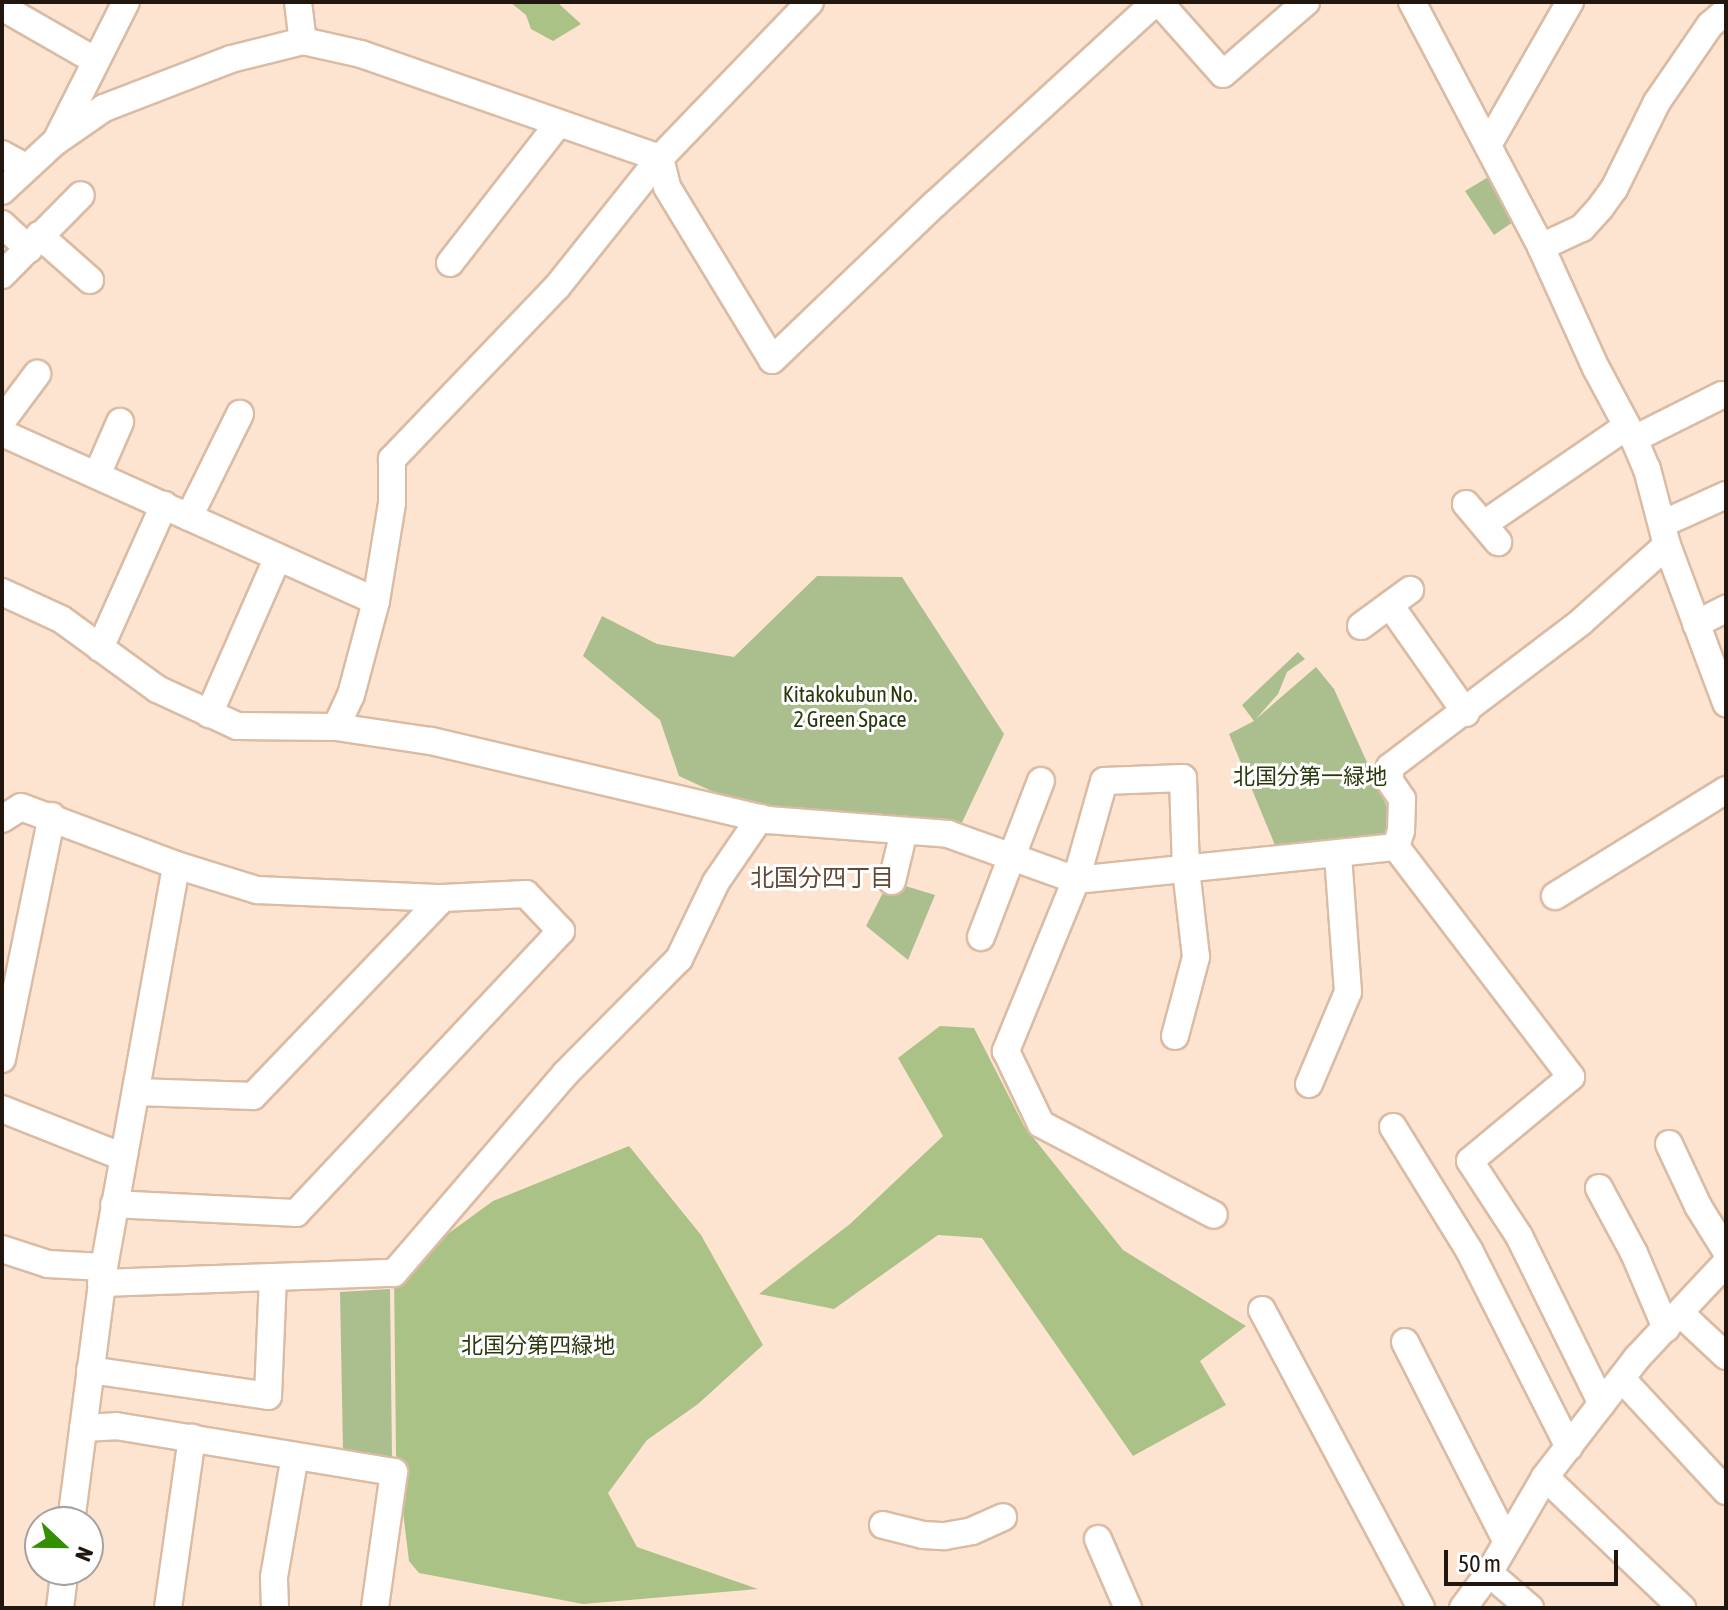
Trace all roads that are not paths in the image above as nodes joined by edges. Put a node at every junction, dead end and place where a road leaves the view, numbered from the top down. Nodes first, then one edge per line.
1 (126, 2) edge
2 (298, 2) edge
3 (810, 2) edge
4 (1157, 2) edge
5 (1306, 2) edge
6 (1412, 2) edge
7 (1570, 2) edge
8 (2, 7) edge
9 (1726, 11) edge
10 (303, 41) junction
11 (96, 61) junction
12 (559, 123) junction
13 (55, 142) junction
14 (1488, 145) junction
15 (2, 154) edge
16 (660, 158) junction
17 (25, 167) junction
18 (2, 191) edge
19 (81, 195) dead end
20 (2, 224) edge
21 (34, 242) junction
22 (1541, 247) junction
23 (450, 263) dead end
24 (2, 275) edge
25 (90, 280) dead end
26 (37, 374) dead end
27 (1722, 395) dead end
28 (240, 414) dead end
29 (2, 421) edge
30 (120, 422) dead end
31 (1630, 432) junction
32 (2, 433) edge
33 (97, 475) junction
34 (1726, 495) edge
35 (1466, 504) dead end
36 (164, 505) junction
37 (189, 517) junction
38 (1664, 534) junction
39 (278, 557) junction
40 (2, 592) edge
41 (376, 601) junction
42 (1726, 609) edge
43 (1696, 624) junction
44 (1361, 626) dead end
45 (100, 648) junction
46 (1726, 703) edge
47 (1466, 713) junction
48 (209, 714) junction
49 (336, 727) junction
50 (1041, 781) dead end
51 (1726, 790) edge
52 (52, 816) junction
53 (760, 818) junction
54 (2, 819) edge
55 (904, 831) junction
56 (1396, 847) junction
57 (1338, 855) junction
58 (1010, 856) junction
59 (176, 865) junction
60 (1186, 869) junction
61 (1076, 880) junction
62 (892, 881) dead end
63 (1555, 896) dead end
64 (443, 898) junction
65 (981, 937) dead end
66 (1175, 1036) dead end
67 (2, 1059) edge
68 (1309, 1084) dead end
69 (136, 1092) junction
70 (2, 1109) edge
71 (1393, 1127) dead end
72 (1669, 1144) dead end
73 (123, 1157) junction
74 (1599, 1188) dead end
75 (114, 1204) junction
76 (1214, 1215) dead end
77 (2, 1249) edge
78 (1726, 1251) edge
79 (1726, 1263) edge
80 (102, 1275) junction
81 (273, 1277) junction
82 (1262, 1310) dead end
83 (1673, 1320) junction
84 (1405, 1342) dead end
85 (1726, 1356) edge
86 (90, 1370) junction
87 (1622, 1379) junction
88 (1602, 1404) junction
89 (83, 1428) junction
90 (192, 1438) junction
91 (1569, 1447) junction
92 (295, 1456) junction
93 (1545, 1477) junction
94 (1726, 1491) edge
95 (73, 1506) edge
96 (1003, 1517) dead end
97 (883, 1525) dead end
98 (1098, 1539) dead end
99 (1506, 1540) junction
100 (1489, 1573) junction
101 (63, 1586) edge
102 (60, 1608) edge
103 (168, 1608) edge
104 (275, 1608) edge
105 (375, 1608) edge
106 (1128, 1608) edge
107 (1421, 1608) edge
108 (1463, 1608) edge
109 (1530, 1608) edge
110 (1682, 1608) edge

1 - 11 street
2 - 10 street
3 - 16 street
4 - 5 street
4 - 16 street
6 - 14 street
7 - 14 street
8 - 11 street
9 - 22 street
10 - 12 street
10 - 13 street
11 - 13 street
12 - 16 street
12 - 23 street
13 - 17 street
14 - 22 street
15 - 17 street
16 - 41 street
17 - 18 street
19 - 21 street
20 - 21 street
21 - 24 street
21 - 25 street
22 - 31 street
26 - 29 street
27 - 31 street
28 - 37 street
30 - 33 street
31 - 35 street
31 - 38 street
32 - 33 street
33 - 36 street
34 - 38 street
36 - 37 street
36 - 45 street
37 - 39 street
38 - 43 street
38 - 47 street
39 - 41 street
39 - 48 street
40 - 45 street
41 - 49 street
42 - 43 street
43 - 46 street
44 - 47 street
45 - 48 street
47 - 56 street
48 - 49 street
49 - 53 street
50 - 58 street
51 - 63 street
52 - 54 street
52 - 59 street
52 - 67 street
53 - 55 street
53 - 81 street
55 - 58 street
55 - 62 street
56 - 57 street
56 - 88 street
57 - 60 street
57 - 68 street
58 - 61 street
58 - 65 street
59 - 64 street
59 - 69 street
60 - 61 street
60 - 61 street
60 - 66 street
61 - 76 street
64 - 69 street
64 - 75 street
69 - 73 street
70 - 73 street
71 - 91 street
72 - 78 street
73 - 75 street
74 - 83 street
75 - 80 street
77 - 80 street
79 - 83 street
80 - 81 street
80 - 86 street
81 - 86 street
82 - 107 street
83 - 85 street
83 - 87 street
84 - 99 street
86 - 89 street
87 - 88 street
87 - 94 street
88 - 91 street
89 - 90 street
89 - 95 street
90 - 92 street
90 - 103 street
91 - 93 street
92 - 104 street
92 - 105 street
93 - 99 street
93 - 110 street
96 - 97 street
98 - 106 street
99 - 100 street
100 - 108 street
100 - 109 street
101 - 102 street

